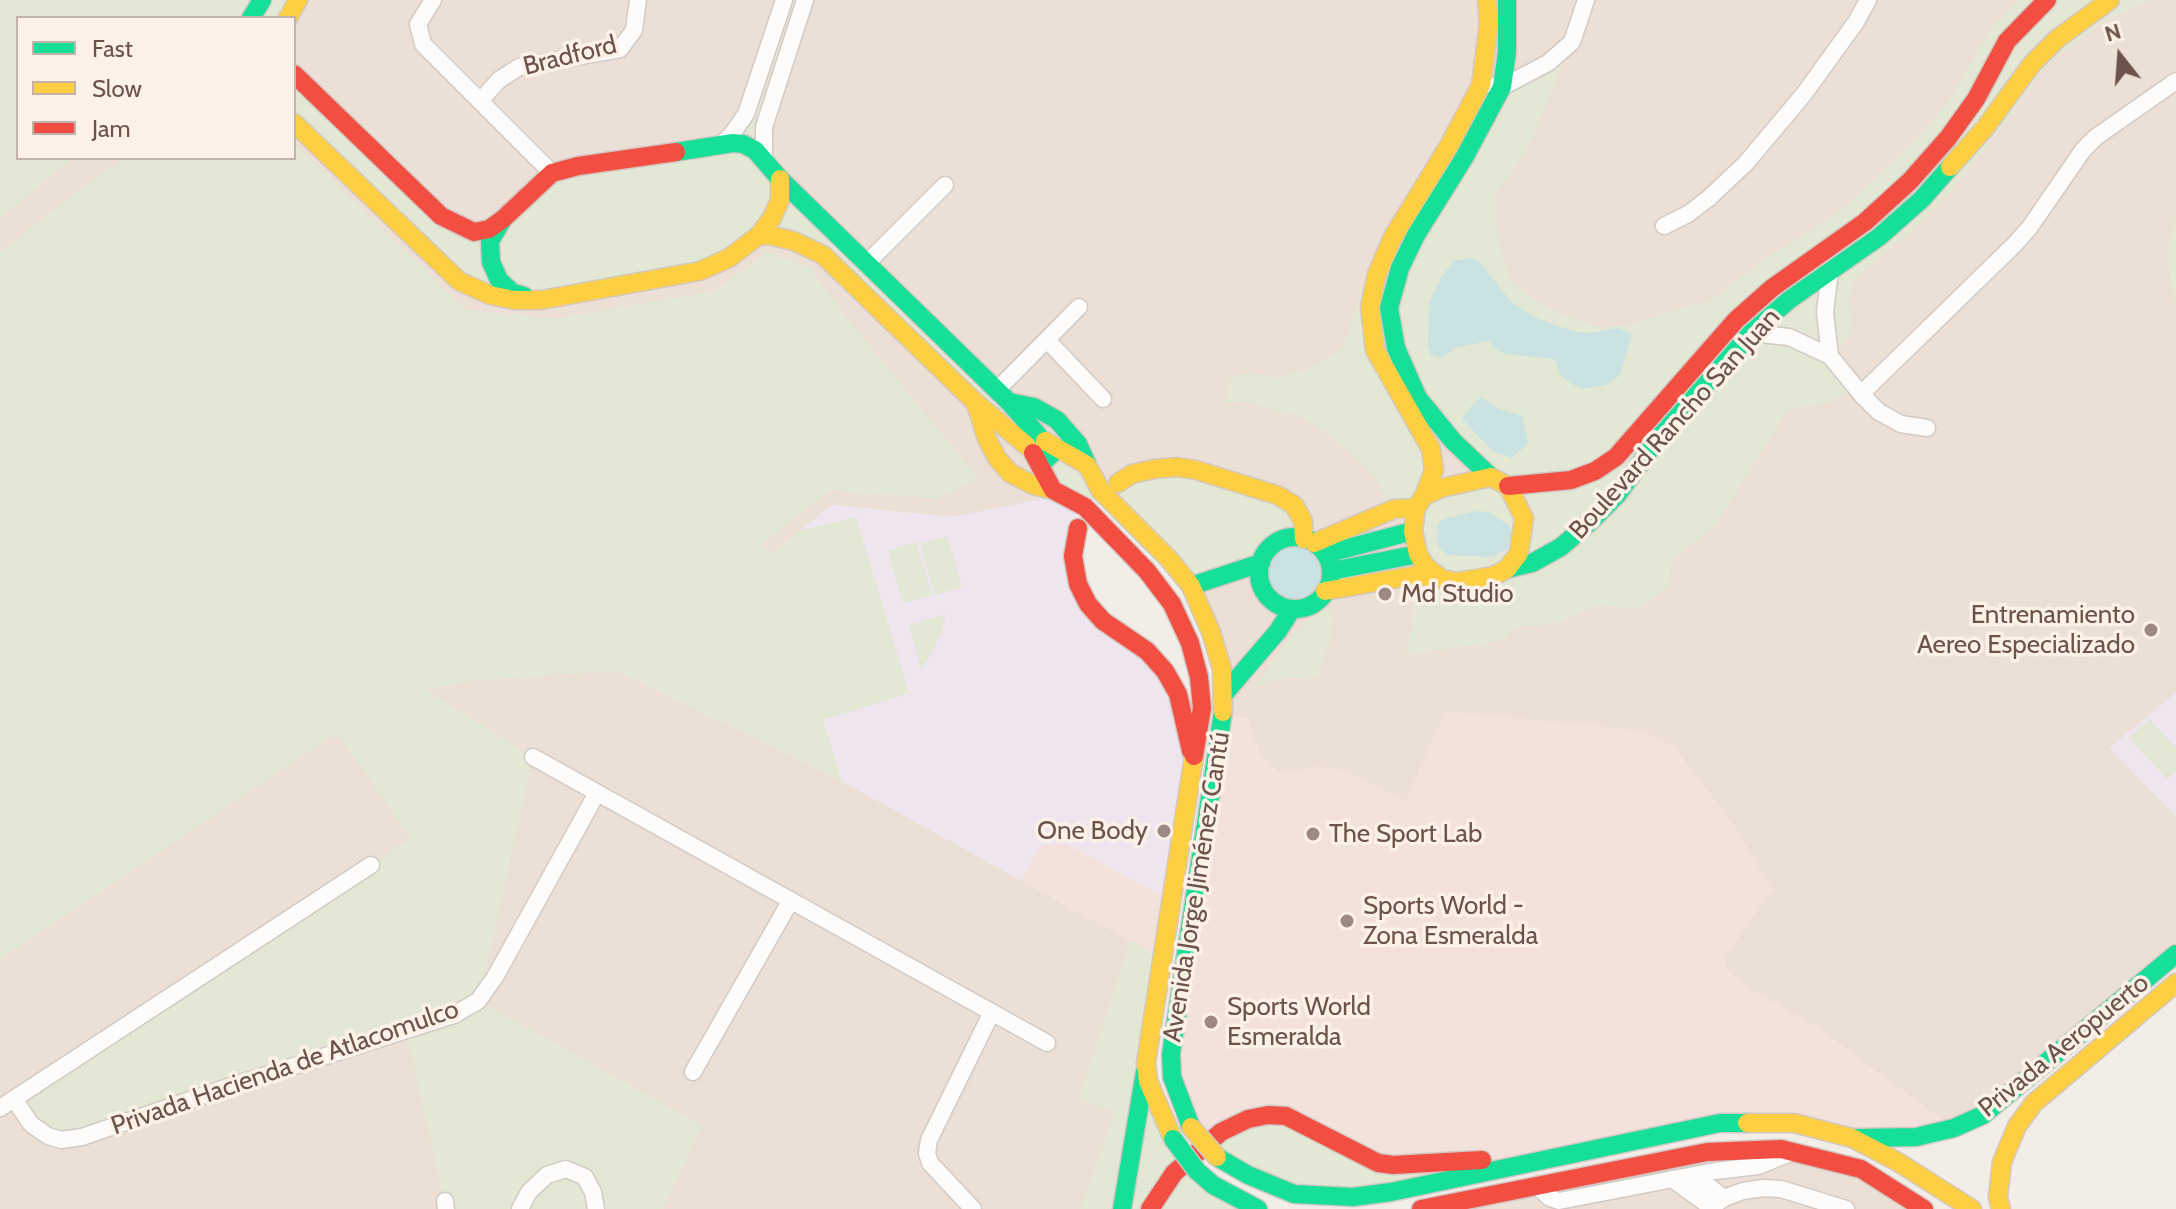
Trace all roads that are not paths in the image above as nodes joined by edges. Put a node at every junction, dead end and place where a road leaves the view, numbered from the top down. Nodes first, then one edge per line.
1 (433, 0) edge
2 (638, 0) edge
3 (784, 0) edge
4 (805, 0) edge
5 (1487, 0) edge
6 (1507, 0) edge
7 (1586, 0) edge
8 (1868, 0) edge
9 (2047, 0) edge
10 (2110, 0) edge
11 (296, 76) edge
12 (2176, 81) edge
13 (1481, 85) junction
14 (1502, 87) junction
15 (481, 100) junction
16 (296, 125) edge
17 (721, 145) junction
18 (764, 158) junction
19 (552, 173) junction
20 (780, 179) junction
21 (945, 185) dead end
22 (503, 219) junction
23 (1664, 226) dead end
24 (758, 236) junction
25 (866, 264) junction
26 (1830, 271) junction
27 (541, 300) junction
28 (1079, 307) dead end
29 (1751, 333) junction
30 (1047, 340) junction
31 (1830, 356) junction
32 (1861, 394) junction
33 (1003, 396) junction
34 (1103, 399) dead end
35 (976, 403) junction
36 (1927, 428) dead end
37 (1038, 446) junction
38 (1087, 465) junction
39 (1500, 482) junction
40 (1109, 487) junction
41 (1053, 490) junction
42 (1420, 502) junction
43 (1085, 507) junction
44 (1078, 528) dead end
45 (1408, 532) junction
46 (1353, 547) junction
47 (1318, 552) junction
48 (1412, 554) junction
49 (1261, 563) junction
50 (1507, 569) junction
51 (1442, 579) junction
52 (1191, 586) junction
53 (1325, 591) junction
54 (1292, 609) junction
55 (1224, 694) junction
56 (533, 757) dead end
57 (1193, 762) junction
58 (597, 793) junction
59 (371, 865) dead end
60 (791, 900) junction
61 (2176, 954) edge
62 (2176, 983) edge
63 (991, 1014) junction
64 (1047, 1043) dead end
65 (1146, 1063) junction
66 (693, 1072) dead end
67 (7, 1104) edge
68 (1852, 1138) junction
69 (1793, 1152) junction
70 (1567, 1154) junction
71 (1694, 1175) junction
72 (1672, 1179) junction
73 (1538, 1187) junction
74 (1481, 1199) junction
75 (1715, 1205) edge
76 (520, 1209) edge
77 (596, 1209) edge
78 (973, 1209) edge
79 (1122, 1209) edge
80 (1150, 1209) edge
81 (1258, 1209) edge
82 (1421, 1209) edge
83 (1462, 1209) edge
84 (1846, 1209) edge
85 (1924, 1209) edge
86 (1972, 1209) edge
87 (2001, 1209) edge

1 - 15 street
2 - 15 street, Bradford
3 - 17 street
4 - 18 street
5 - 13 main road
6 - 14 main road
7 - 14 street
8 - 23 street
9 - 39 main road, Boulevard Rancho San Juan
10 - 26 main road, Boulevard Rancho San Juan
11 - 22 main road
12 - 32 street
13 - 14 street
13 - 42 main road
14 - 39 main road
15 - 19 street
16 - 27 main road
17 - 18 main road
17 - 19 main road
18 - 20 main road
19 - 22 main road
20 - 24 main road
20 - 25 main road
21 - 25 street
22 - 27 main road
24 - 27 main road
24 - 35 main road
25 - 33 main road
26 - 29 main road, Boulevard Rancho San Juan
26 - 31 street
28 - 30 street
29 - 31 street
29 - 50 main road, Boulevard Rancho San Juan
30 - 33 street
30 - 34 street
31 - 32 street
32 - 36 street
33 - 37 main road
33 - 38 main road, Avenida Jorge Jiménez Cantú
35 - 37 main road
35 - 41 main road, Avenida Jorge Jiménez Cantú
37 - 38 main road
37 - 41 main road
38 - 40 main road, Avenida Jorge Jiménez Cantú
39 - 42 main road, Boulevard Rancho San Juan
39 - 50 main road
40 - 43 main road
40 - 47 main road
40 - 52 main road, Avenida Jorge Jiménez Cantú
41 - 43 main road, Avenida Jorge Jiménez Cantú
42 - 45 main road
42 - 46 main road, Boulevard Rancho San Juan
43 - 57 main road, Avenida Jorge Jiménez Cantú
44 - 57 main road
45 - 46 main road
45 - 48 main road
46 - 47 main road
46 - 48 main road
47 - 49 main road
47 - 53 main road
48 - 51 main road
49 - 52 main road
49 - 54 main road
50 - 51 main road, Boulevard Rancho San Juan
51 - 53 main road, Boulevard Rancho San Juan
52 - 55 main road, Avenida Jorge Jiménez Cantú
53 - 54 main road
54 - 55 main road
55 - 70 main road, Avenida Jorge Jiménez Cantú, bridge
56 - 58 street
57 - 65 main road, Avenida Jorge Jiménez Cantú
58 - 60 street
58 - 67 street, Privada Hacienda de Atlacomulco
59 - 67 street, Privada Hacienda de Atlacomulco
60 - 63 street
60 - 66 street
61 - 68 main road, Privada Aeropuerto
62 - 87 main road, Privada Aeropuerto
63 - 64 street
63 - 78 street
65 - 79 main road
65 - 81 main road, Avenida Jorge Jiménez Cantú, bridge
68 - 70 main road, Avenida Jorge Jiménez Cantú
68 - 86 main road, Avenida Jorge Jiménez Cantú
69 - 71 street
69 - 73 main road
69 - 85 main road
70 - 80 main road
71 - 72 street
71 - 75 street
72 - 73 street
72 - 75 street
73 - 74 main road
74 - 82 main road
74 - 83 main road
75 - 84 street
76 - 77 street

